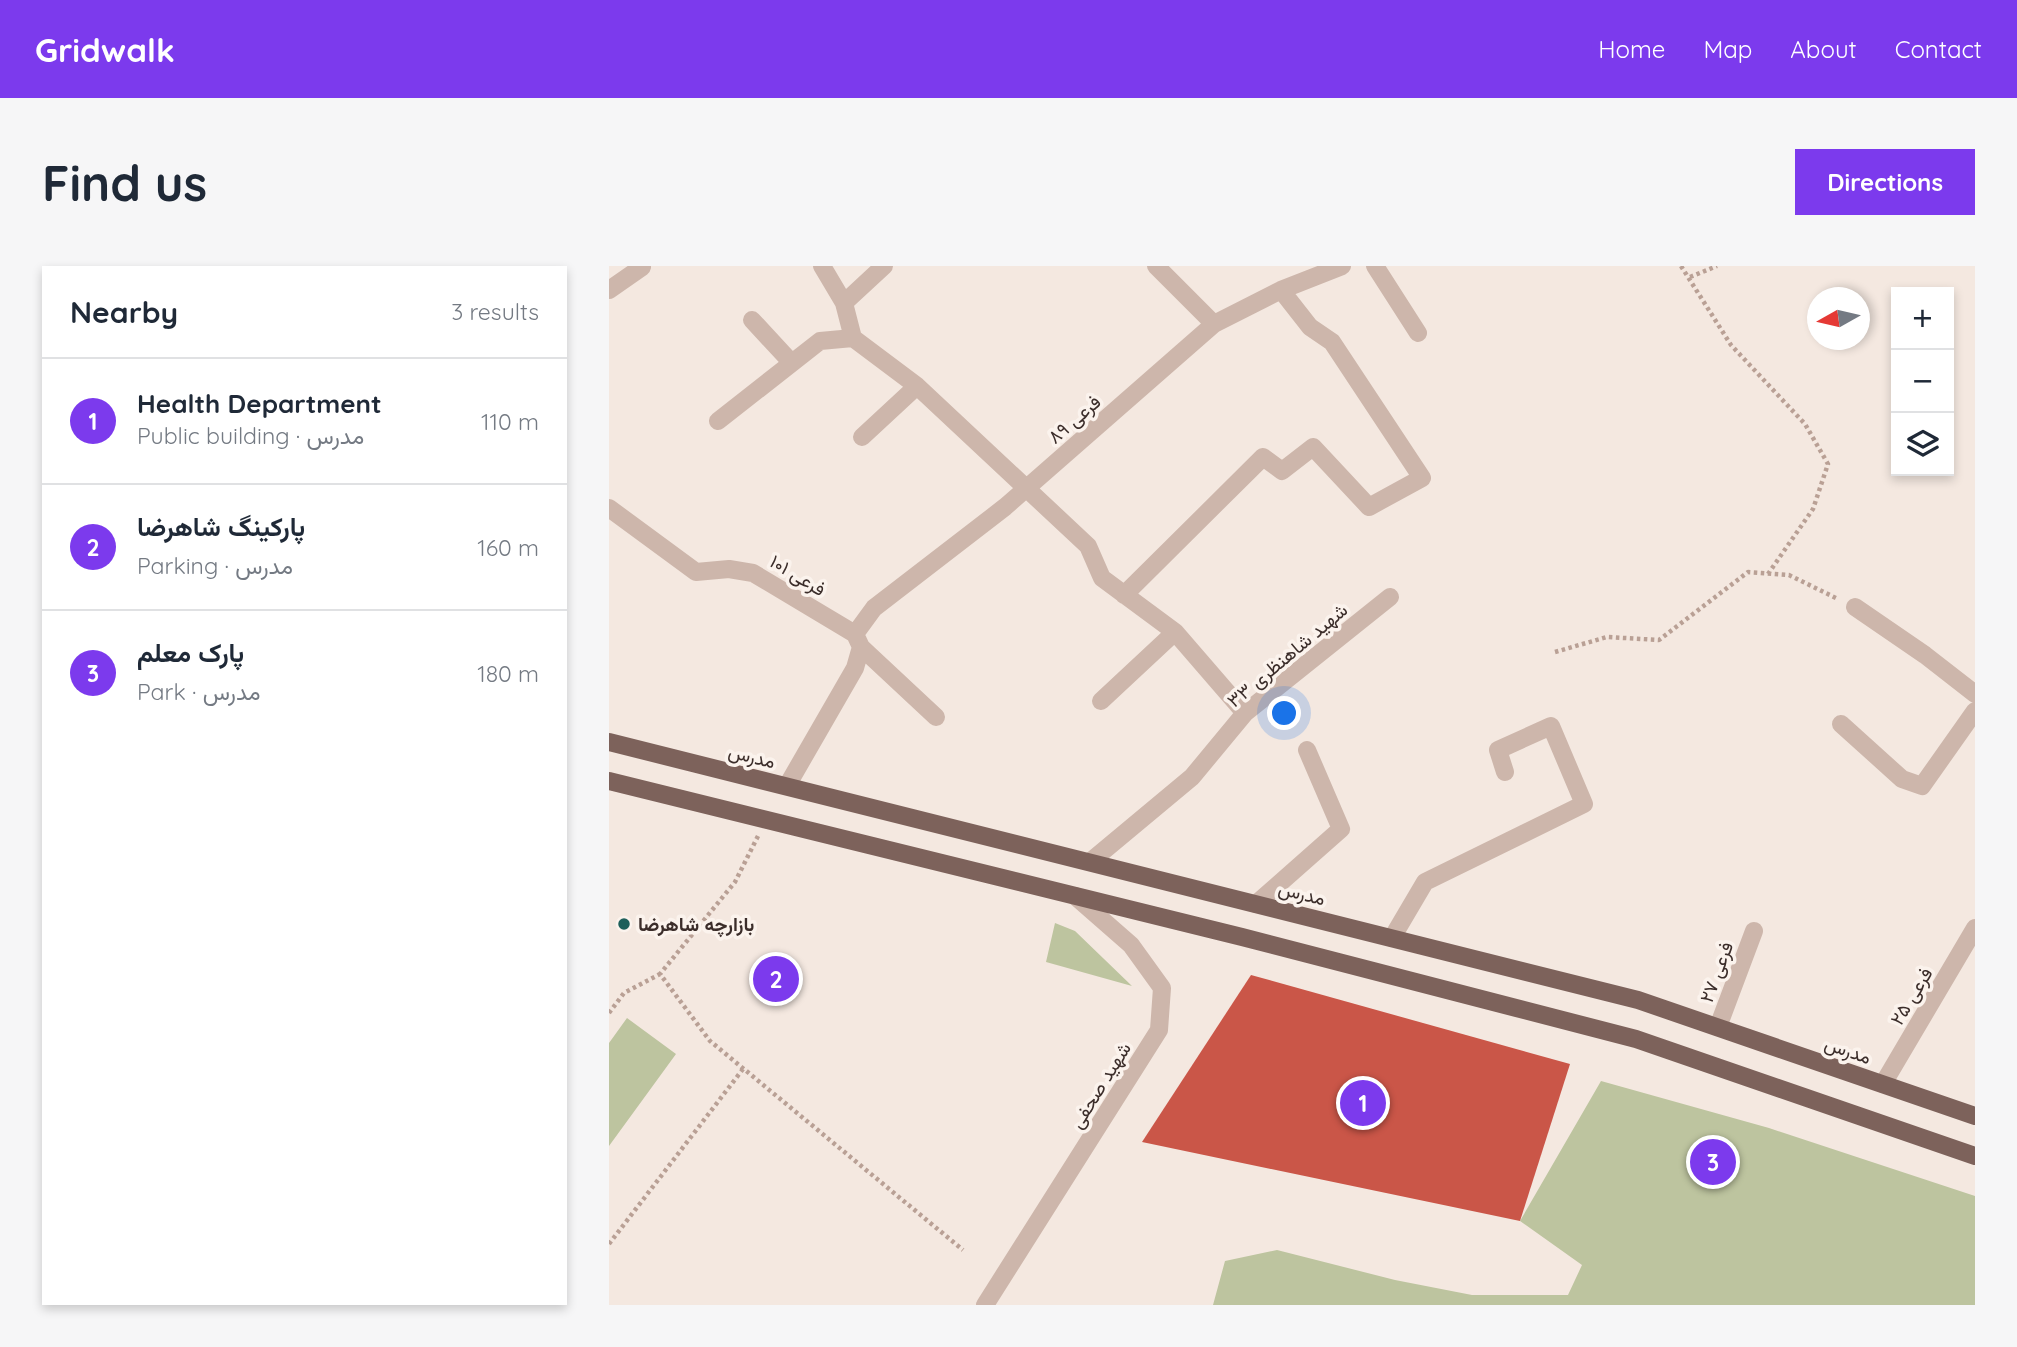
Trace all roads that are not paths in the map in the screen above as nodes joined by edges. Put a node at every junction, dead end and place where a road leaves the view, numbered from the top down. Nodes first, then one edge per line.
1 (822, 266) edge
2 (884, 266) edge
3 (1156, 266) edge
4 (1375, 266) edge
5 (642, 267) edge
6 (1333, 268) edge
7 (1281, 289) junction
8 (609, 290) edge
9 (845, 303) junction
10 (752, 320) dead end
11 (1214, 324) junction
12 (1418, 333) dead end
13 (853, 338) junction
14 (790, 361) junction
15 (917, 386) junction
16 (718, 421) dead end
17 (862, 437) dead end
18 (1025, 489) junction
19 (609, 508) edge
20 (1124, 594) junction
21 (1390, 597) dead end
22 (1855, 607) road end
23 (1175, 632) junction
24 (858, 641) junction
25 (1975, 694) edge
26 (1101, 701) dead end
27 (1975, 711) edge
28 (1245, 713) junction
29 (936, 717) dead end
30 (1841, 724) dead end
31 (609, 742) edge
32 (1307, 750) dead end
33 (1505, 772) dead end
34 (609, 781) edge
35 (787, 786) junction
36 (1090, 862) junction
37 (1075, 896) junction
38 (1256, 904) junction
39 (1975, 928) edge
40 (1754, 931) dead end
41 (1392, 938) junction
42 (1719, 1027) junction
43 (1883, 1084) junction
44 (1975, 1116) edge
45 (1975, 1156) edge
46 (985, 1305) edge

1 - 9 street
2 - 9 street
3 - 11 street
4 - 12 street
5 - 8 street
6 - 7 street, فرعی ۸۹
7 - 11 street, فرعی ۸۹
7 - 20 street
9 - 13 street
10 - 14 street
11 - 18 street, فرعی ۸۹
13 - 14 street
13 - 15 street
14 - 16 street
15 - 17 street
15 - 18 street
18 - 20 street
18 - 24 street, فرعی ۸۹
19 - 24 street, فرعی ۱۰۱
20 - 23 street
21 - 28 street, ۳۳ شهید شاهنظری
22 - 25 street
23 - 26 street
23 - 28 street
24 - 29 street, فرعی ۱۰۱
24 - 35 street, فرعی ۸۹
27 - 30 street
28 - 36 street, ۳۳ شهید شاهنظری
31 - 35 main road, مدرس
32 - 38 street
33 - 41 street
34 - 37 main road
35 - 36 main road, مدرس
36 - 38 main road, مدرس
37 - 45 main road
37 - 46 street, شهید صحفی
38 - 41 main road, مدرس
39 - 43 street, فرعی ۲۵
40 - 42 street, فرعی ۲۷
41 - 42 main road, مدرس
42 - 43 main road, مدرس
43 - 44 main road, مدرس

